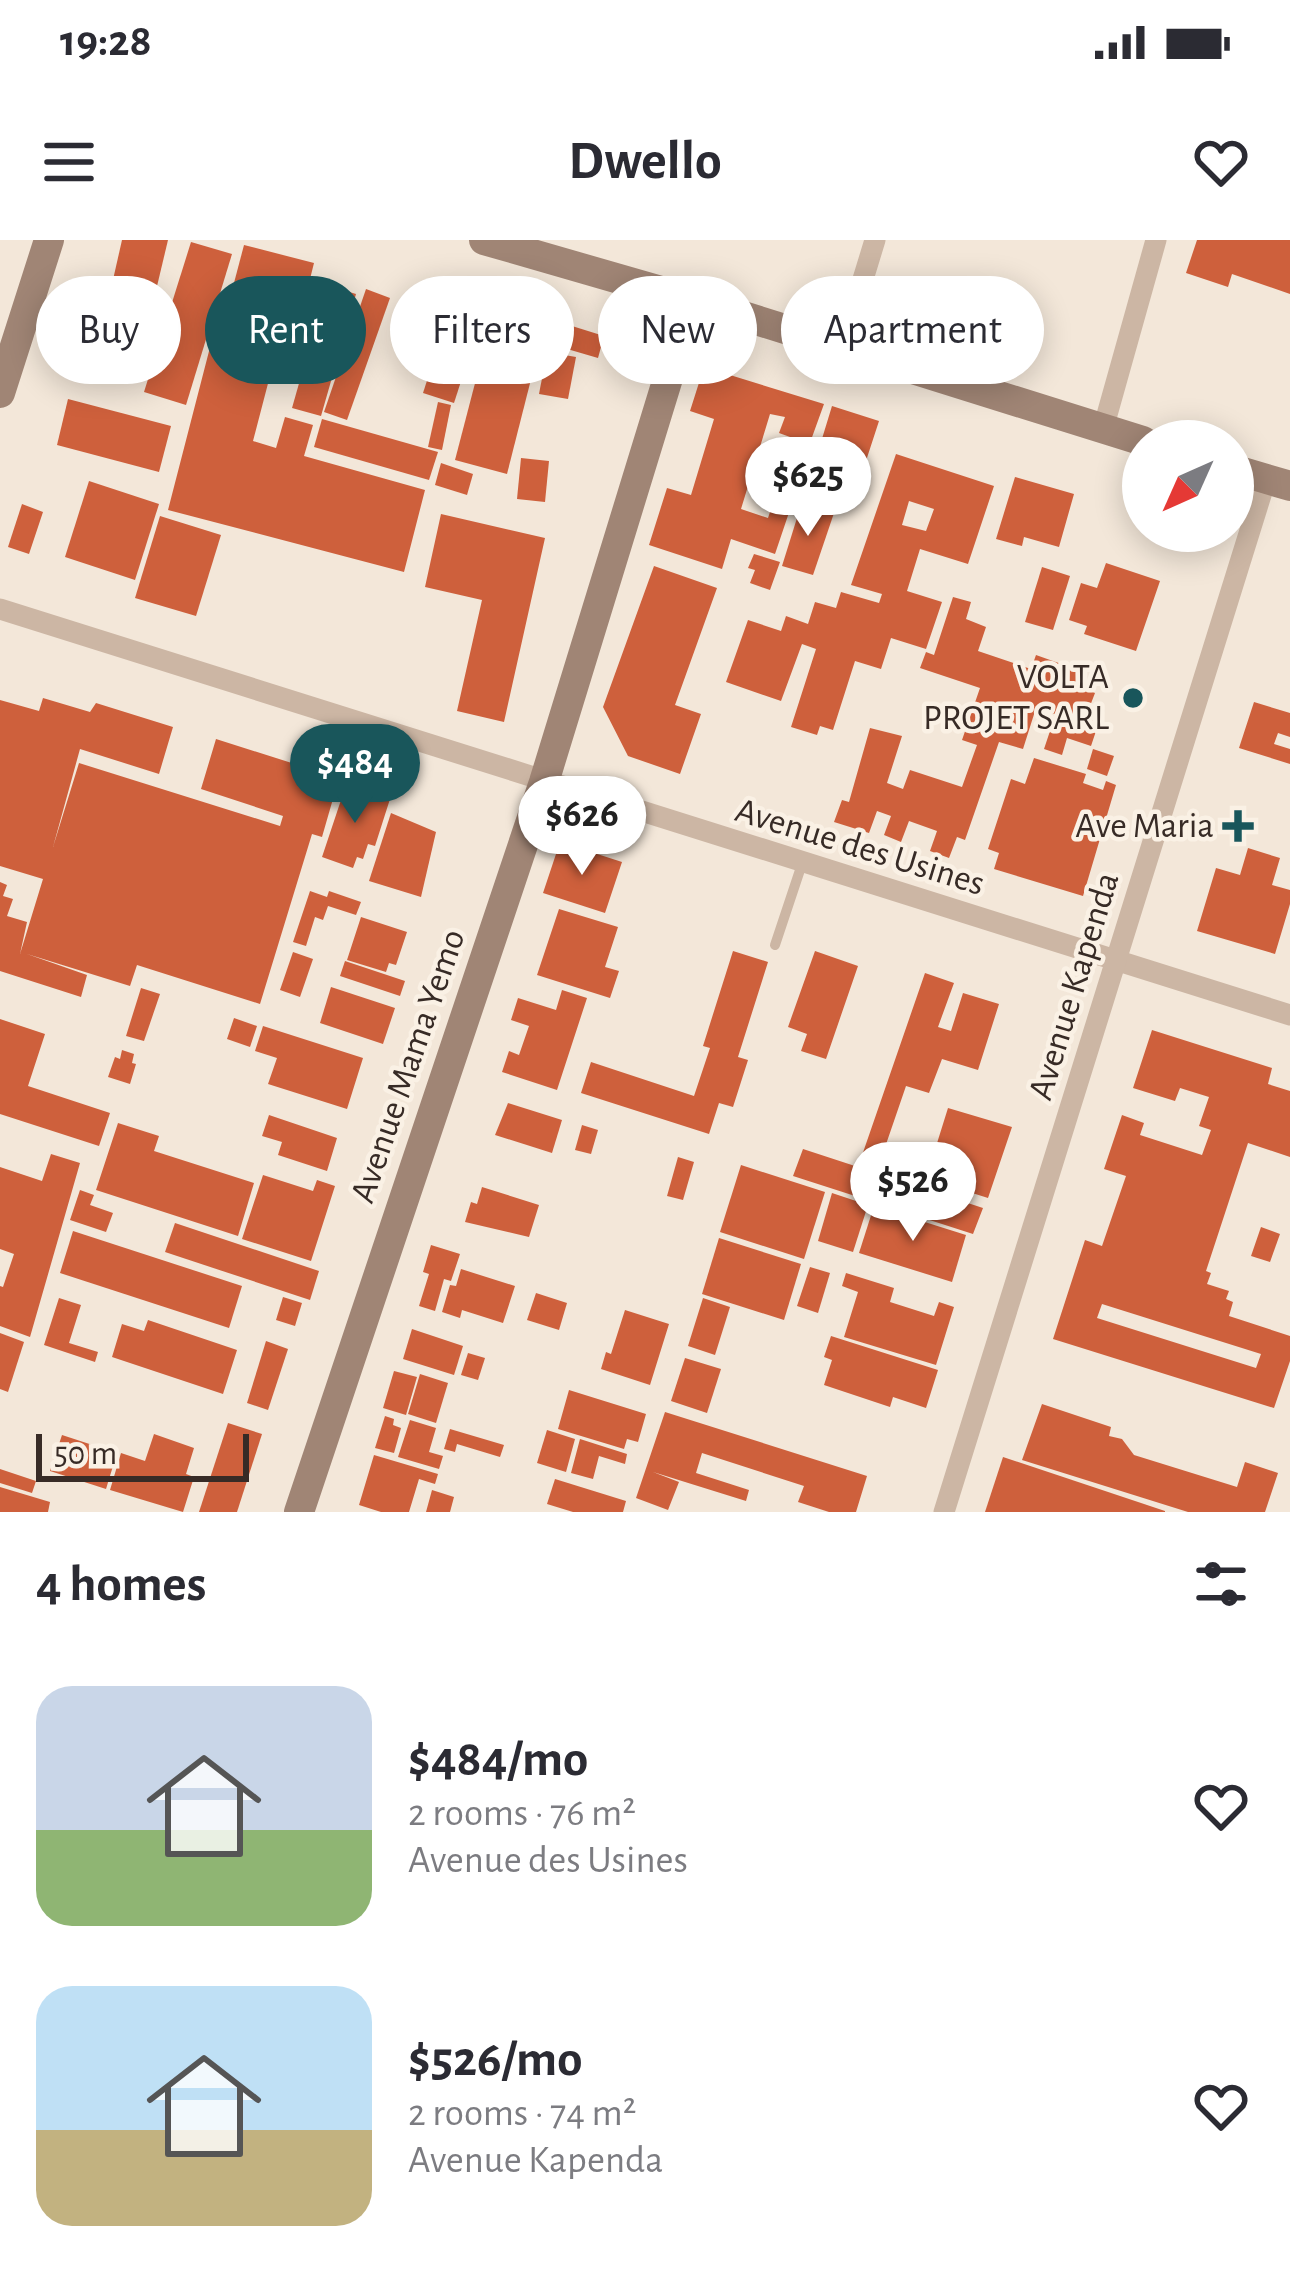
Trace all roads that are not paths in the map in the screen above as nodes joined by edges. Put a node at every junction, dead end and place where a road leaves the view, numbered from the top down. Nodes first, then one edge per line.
1 (49, 240) edge
2 (484, 240) edge
3 (875, 240) edge
4 (1156, 240) edge
5 (609, 276) edge
6 (864, 276) edge
7 (666, 384) edge
8 (958, 384) edge
9 (0, 393) edge
10 (1103, 429) junction
11 (1122, 435) edge
12 (1278, 482) edge
13 (0, 609) edge
14 (544, 782) junction
15 (802, 864) junction
16 (775, 945) dead end
17 (1116, 961) junction
18 (1290, 1015) edge
19 (299, 1512) edge
20 (944, 1512) edge

1 - 9 main road
2 - 5 main road
3 - 6 street
4 - 10 street
7 - 14 main road, Avenue Mama Yemo
8 - 10 main road
10 - 11 main road
12 - 17 street, Avenue Kapenda
13 - 14 street, Avenue des Usines
14 - 15 street, Avenue des Usines
14 - 19 main road, Avenue Mama Yemo
15 - 16 lane
15 - 17 street, Avenue des Usines
17 - 18 street, Avenue des Usines
17 - 20 street, Avenue Kapenda

